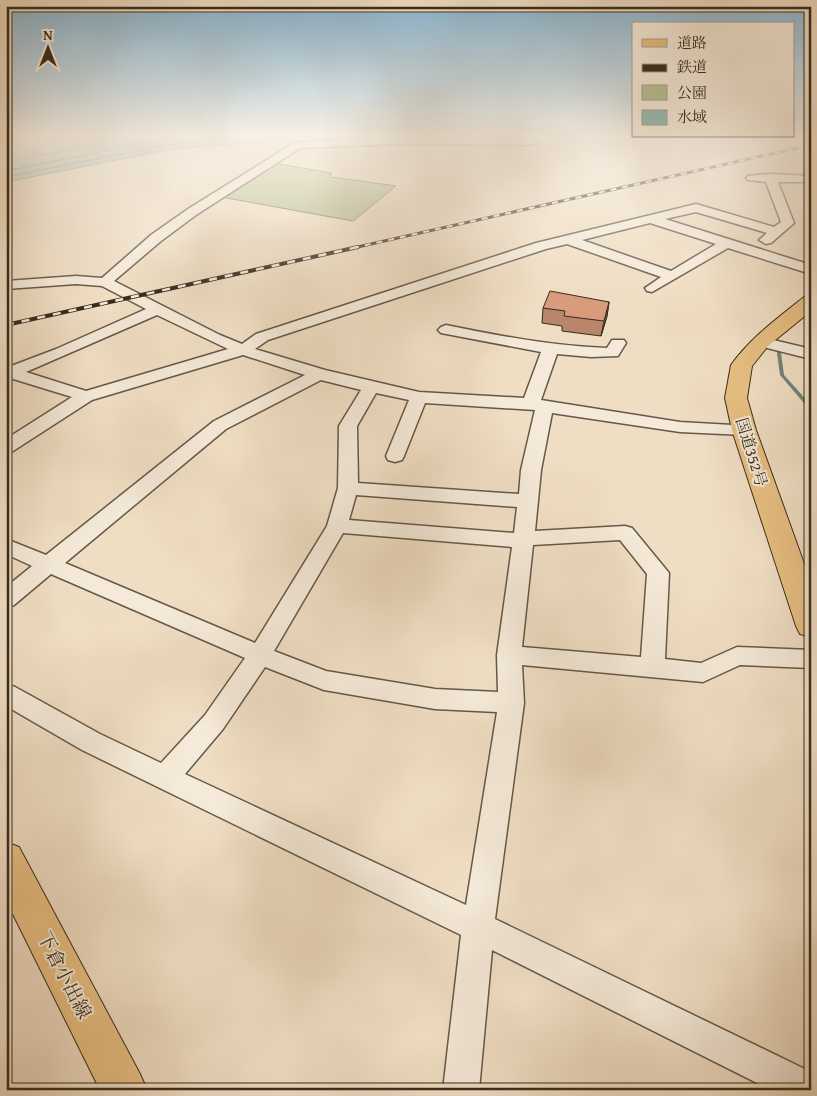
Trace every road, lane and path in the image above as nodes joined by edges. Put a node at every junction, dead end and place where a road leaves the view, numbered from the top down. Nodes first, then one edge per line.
1 (230, 188) edge
2 (774, 188) edge
3 (651, 219) junction
4 (776, 232) junction
5 (567, 239) junction
6 (727, 243) junction
7 (753, 252) junction
8 (811, 270) edge
9 (672, 276) junction
10 (105, 282) junction
11 (6, 284) edge
12 (652, 288) dead end
13 (811, 301) edge
14 (158, 309) junction
15 (446, 330) dead end
16 (761, 342) junction
17 (618, 343) dead end
18 (551, 347) junction
19 (243, 350) junction
20 (811, 354) edge
21 (8, 374) edge
22 (319, 374) junction
23 (371, 387) junction
24 (86, 396) junction
25 (419, 396) junction
26 (538, 405) junction
27 (744, 430) junction
28 (6, 447) edge
29 (395, 456) dead end
30 (348, 488) junction
31 (528, 501) junction
32 (337, 526) junction
33 (523, 540) junction
34 (6, 546) edge
35 (47, 566) junction
36 (6, 599) edge
37 (809, 614) edge
38 (509, 655) junction
39 (260, 656) junction
40 (811, 659) edge
41 (652, 667) junction
42 (6, 694) edge
43 (511, 703) junction
44 (166, 778) junction
45 (6, 860) edge
46 (478, 927) junction
47 (124, 1090) edge
48 (461, 1090) edge
49 (809, 1090) edge

1 - 10 street
2 - 4 street
3 - 4 street
3 - 5 street
3 - 6 street
4 - 7 street
5 - 9 street
5 - 19 street
6 - 7 street
6 - 9 street
7 - 8 street
9 - 12 street
10 - 11 street
10 - 14 street
13 - 16 main road, 国道352号
14 - 19 street
14 - 21 street
15 - 18 street
16 - 20 street
16 - 27 main road, 国道352号
17 - 18 street
18 - 26 street
19 - 22 street
19 - 24 street
21 - 24 street
22 - 23 street
22 - 35 street
23 - 25 street
23 - 30 street
24 - 28 street
25 - 26 street
25 - 29 street
26 - 27 street
26 - 31 street
27 - 37 main road, 国道352号
30 - 31 street
30 - 32 street
31 - 33 street
32 - 33 street
32 - 39 street
33 - 38 street
33 - 41 street
34 - 35 street
35 - 36 street
35 - 39 street
38 - 41 street
38 - 43 street
39 - 43 street
39 - 44 street
40 - 41 street
42 - 44 street
43 - 46 street
44 - 46 street
45 - 47 main road, 下倉小出線
46 - 48 street
46 - 49 street

